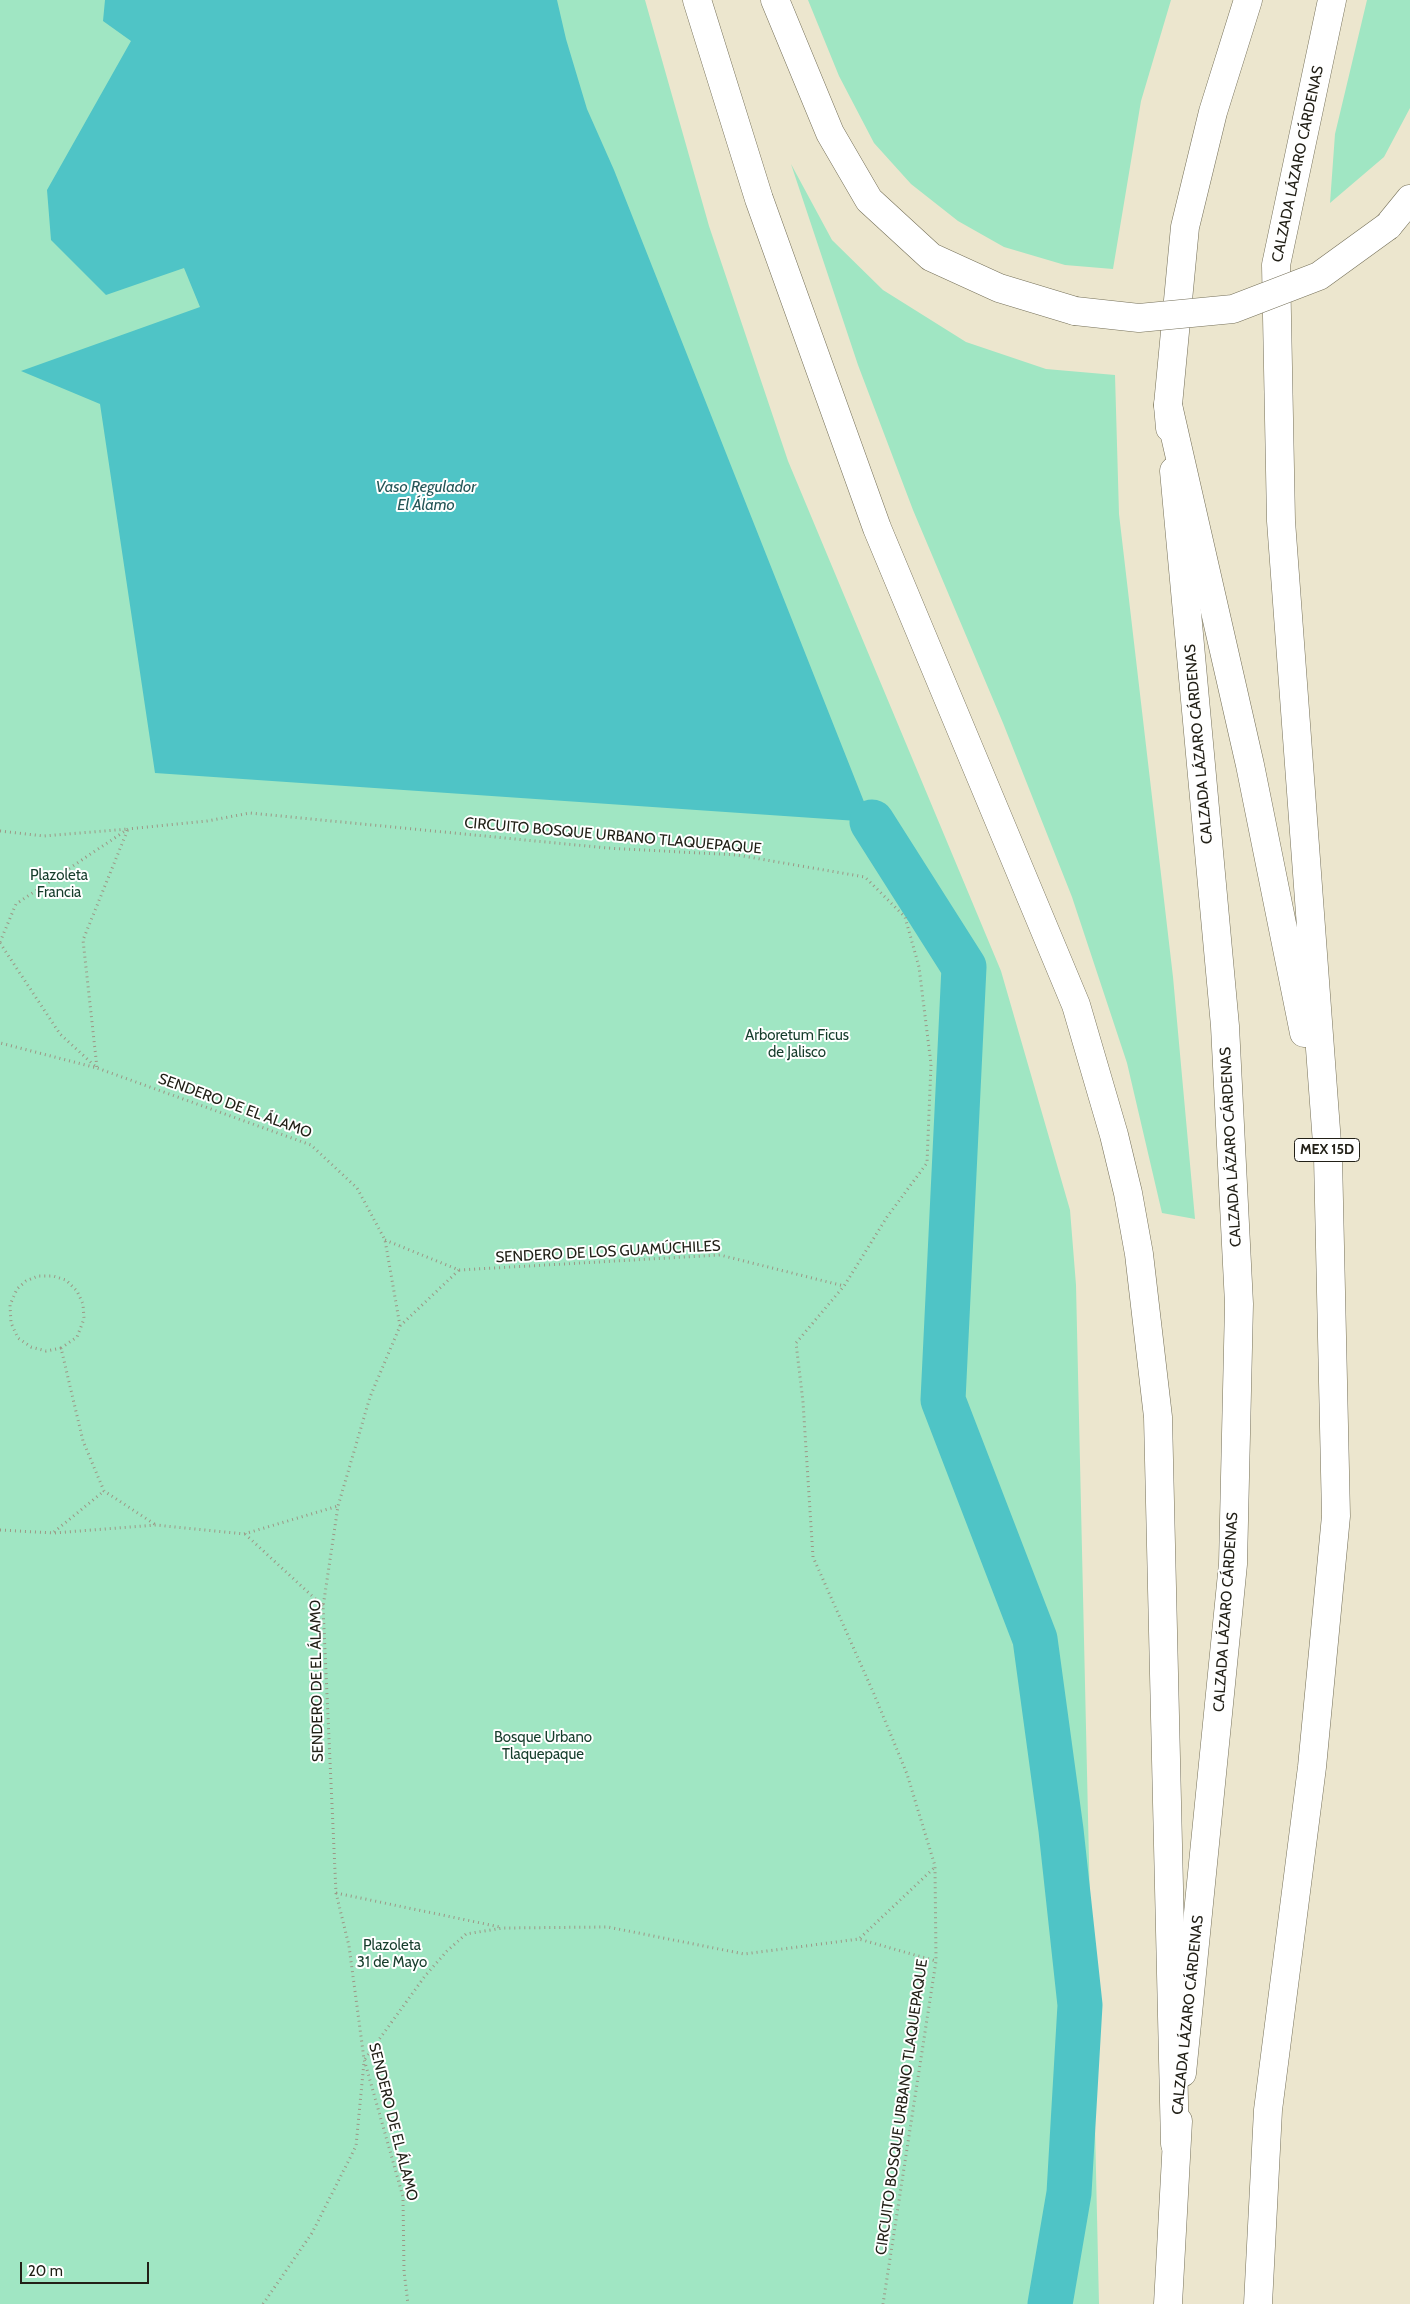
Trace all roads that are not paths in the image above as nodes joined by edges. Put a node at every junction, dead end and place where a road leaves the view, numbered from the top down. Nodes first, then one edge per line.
1 (698, 0) edge
2 (775, 0) edge
3 (1248, 0) edge
4 (1332, 0) edge
5 (1410, 199) edge
6 (1168, 404) junction
7 (1328, 1157) junction
8 (1176, 2144) junction
9 (1168, 2304) edge
10 (1258, 2304) edge

1 - 8 main road
2 - 5 main road, bridge
3 - 6 main road, CALZADA LÁZARO CÁRDENAS
4 - 7 main road, CALZADA LÁZARO CÁRDENAS / MEX 15D
6 - 7 main road
6 - 8 main road, CALZADA LÁZARO CÁRDENAS
7 - 10 main road, CALZADA LÁZARO CÁRDENAS / MEX 15D
8 - 9 main road, CALZADA LÁZARO CÁRDENAS

